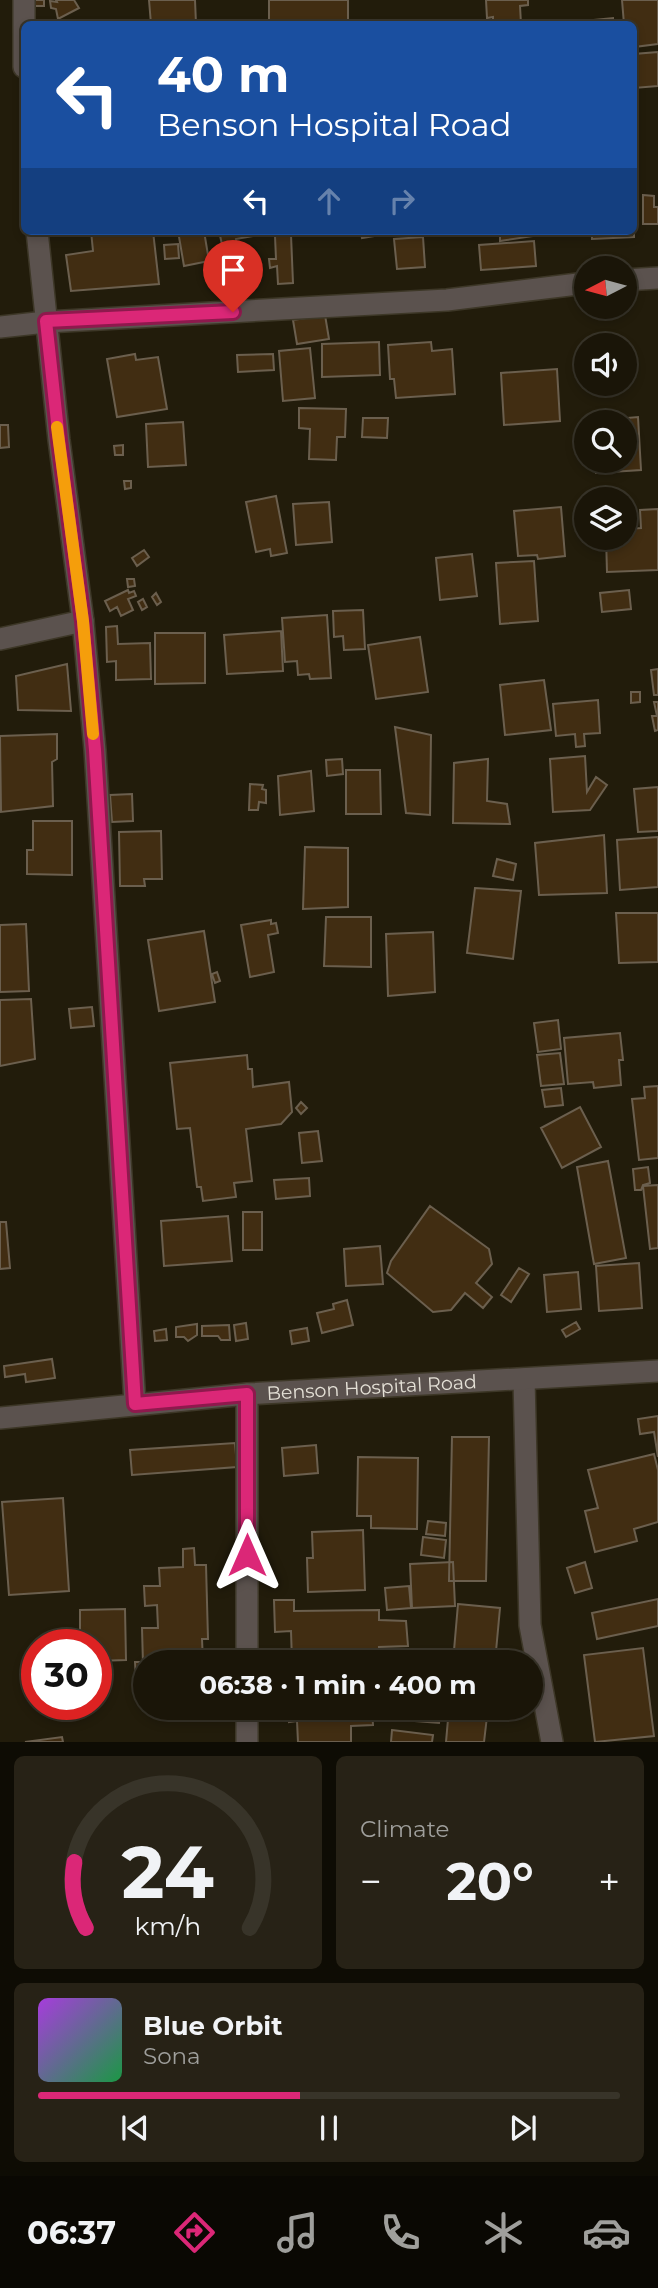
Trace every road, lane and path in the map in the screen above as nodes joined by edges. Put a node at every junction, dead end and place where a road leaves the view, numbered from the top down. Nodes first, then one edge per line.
1 (23, 0) edge
2 (23, 21) edge
3 (37, 235) edge
4 (658, 278) edge
5 (637, 279) edge
6 (574, 284) edge
7 (46, 321) junction
8 (0, 327) edge
9 (83, 621) junction
10 (0, 639) edge
11 (658, 1371) edge
12 (524, 1379) junction
13 (247, 1394) junction
14 (135, 1404) junction
15 (0, 1418) edge
16 (247, 1650) edge
17 (247, 1720) edge
18 (247, 1742) edge
19 (552, 1742) edge

1 - 2 street
3 - 7 street
4 - 5 street
6 - 7 street
7 - 8 street
7 - 9 street
9 - 10 street
9 - 14 street
11 - 12 street, Benson Hospital Road
12 - 13 street, Benson Hospital Road
12 - 19 street
13 - 14 street, Benson Hospital Road
13 - 16 street
14 - 15 street, Benson Hospital Road
17 - 18 street

